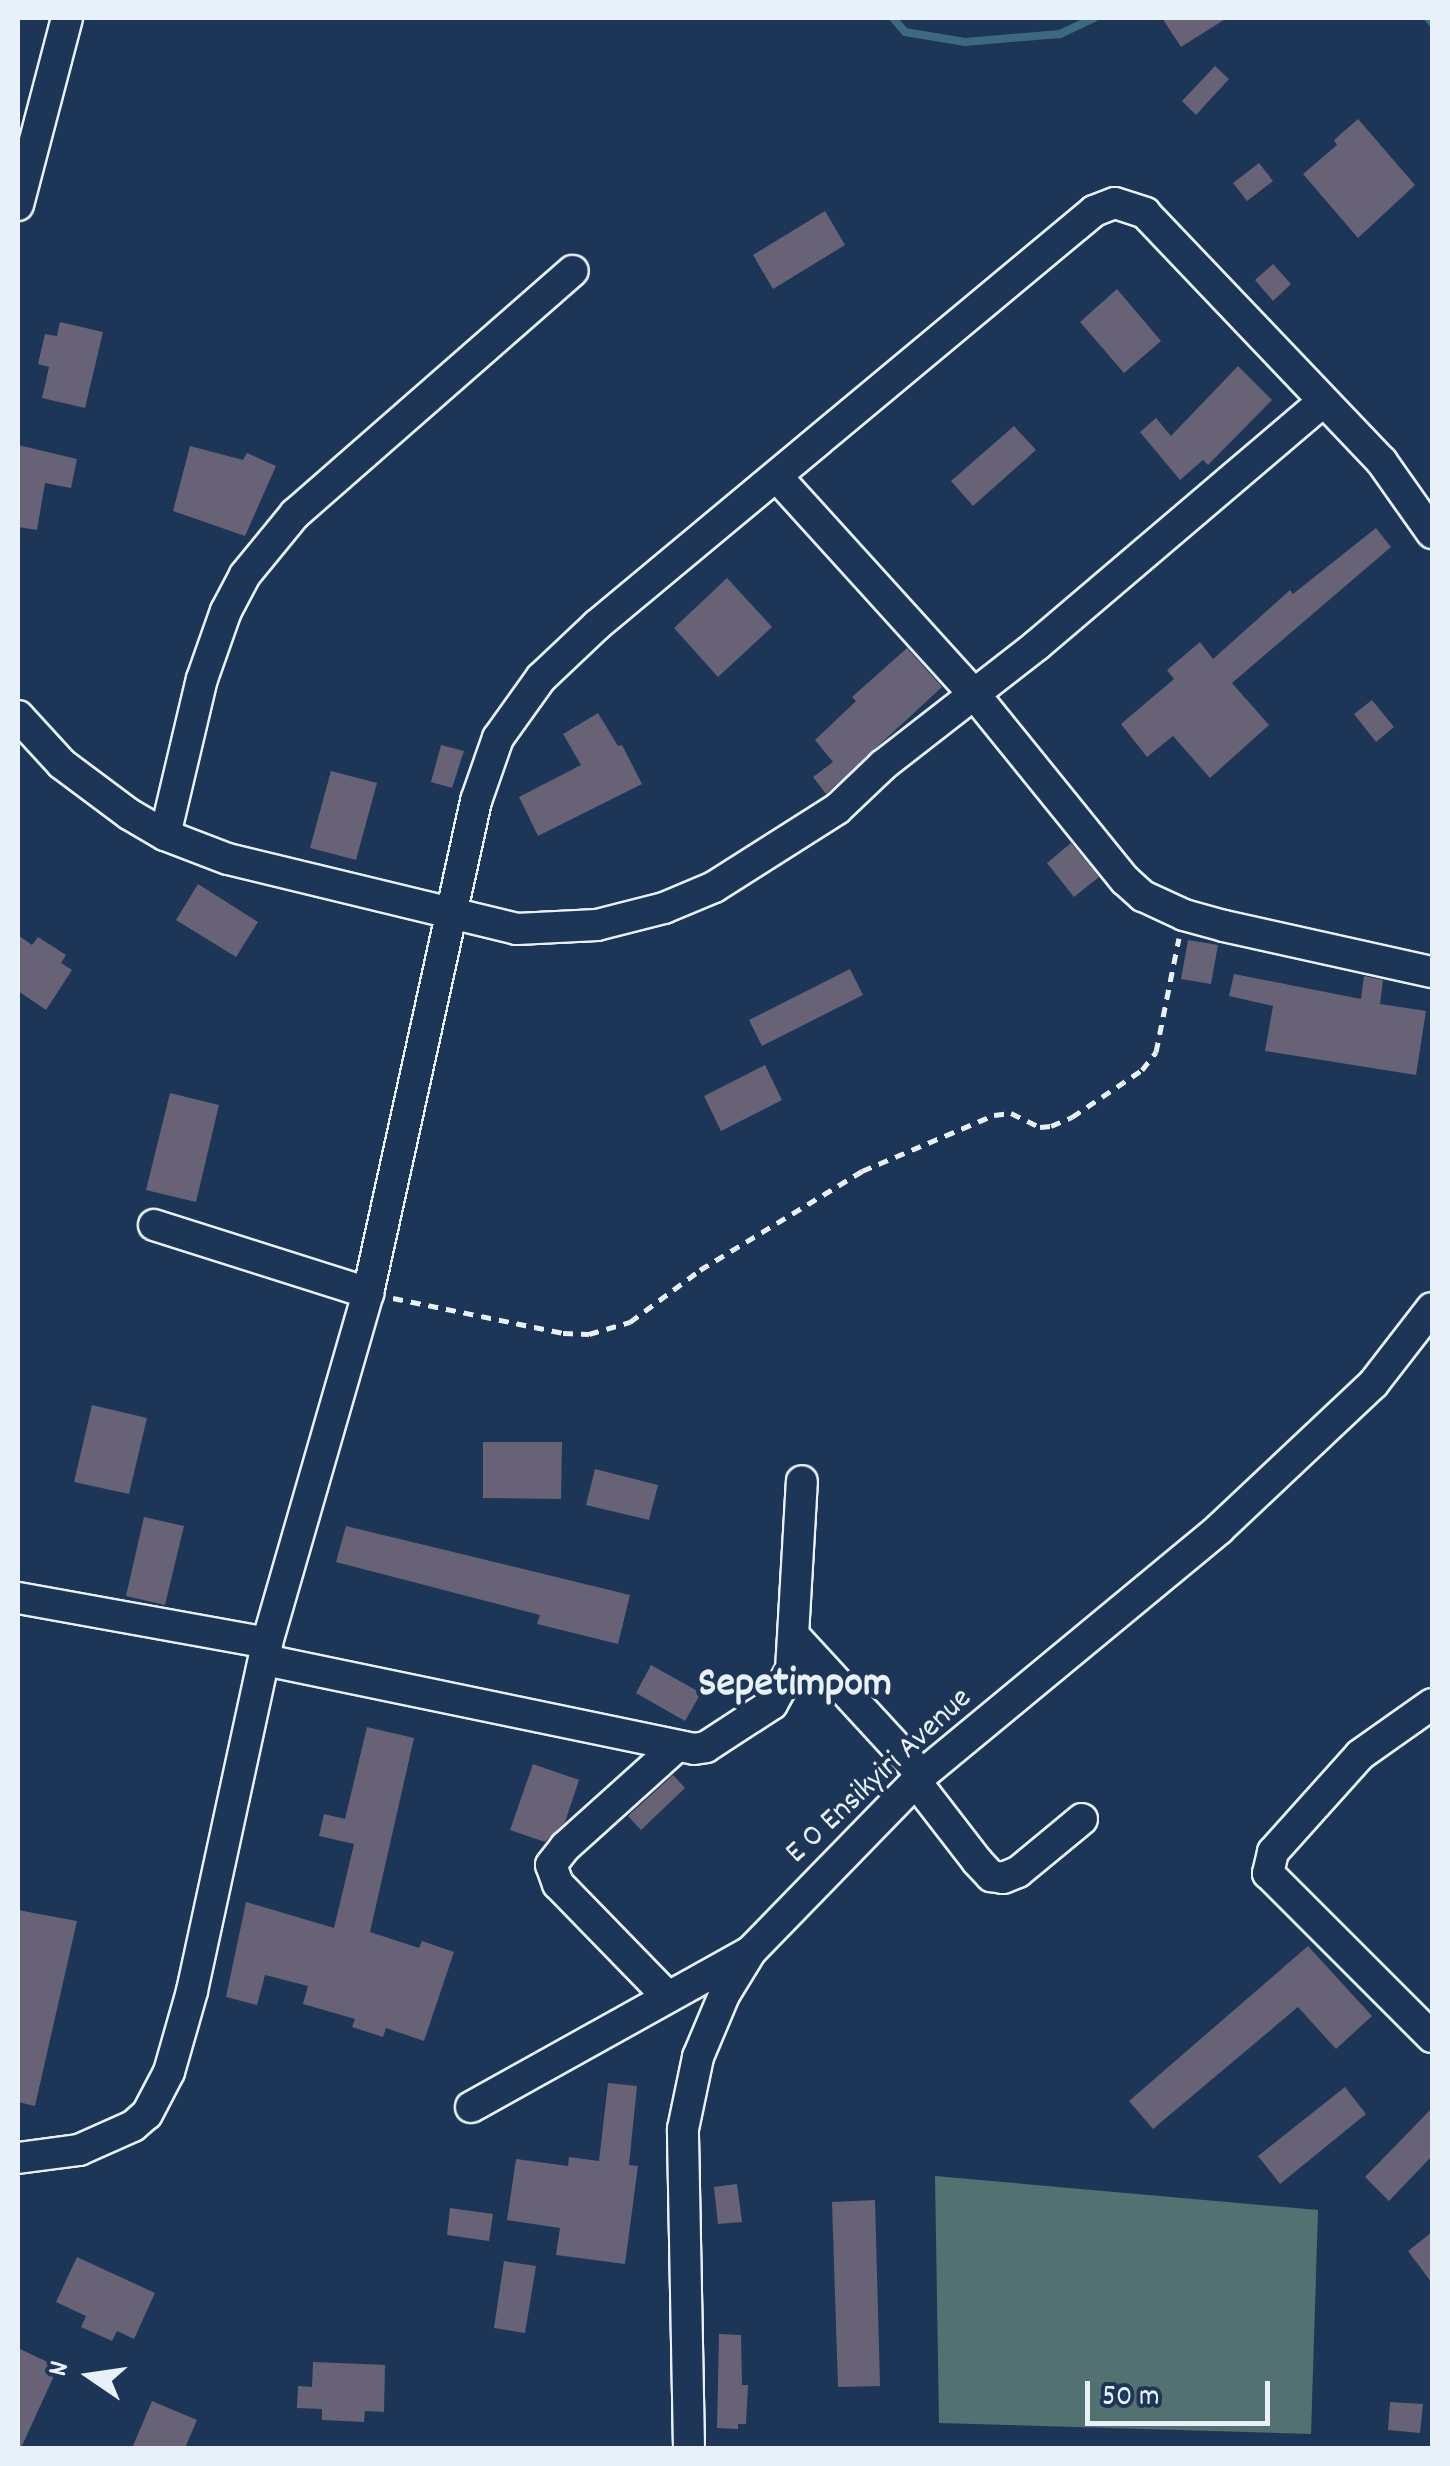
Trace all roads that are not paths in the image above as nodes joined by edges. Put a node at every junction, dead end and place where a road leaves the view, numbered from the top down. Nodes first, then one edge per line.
1 (68, 18) edge
2 (18, 205) edge
3 (573, 271) dead end
4 (1321, 403) junction
5 (778, 478) junction
6 (1432, 533) edge
7 (976, 694) junction
8 (18, 716) edge
9 (165, 835) junction
10 (449, 914) junction
11 (1432, 972) edge
12 (154, 1225) dead end
13 (368, 1293) junction
14 (1432, 1308) edge
15 (802, 1481) dead end
16 (18, 1598) edge
17 (797, 1639) junction
18 (266, 1651) junction
19 (1432, 1704) edge
20 (677, 1746) junction
21 (919, 1779) junction
22 (1082, 1819) dead end
23 (750, 1951) junction
24 (668, 1997) junction
25 (1432, 2037) edge
26 (472, 2107) dead end
27 (18, 2158) edge
28 (689, 2448) edge

1 - 2 street
3 - 9 street
4 - 5 street
4 - 6 street
4 - 7 street
5 - 7 street
5 - 10 street
7 - 10 street
7 - 11 street
8 - 9 street
9 - 10 street
10 - 13 street
12 - 13 street
13 - 18 street
14 - 21 street, E O Ensikyiri Avenue
15 - 17 street
16 - 18 street
17 - 20 street
17 - 21 street
18 - 20 street
18 - 27 street
19 - 25 street
20 - 24 street
21 - 22 street
21 - 23 street, E O Ensikyiri Avenue
23 - 24 street
23 - 28 street, E O Ensikyiri Avenue
24 - 26 street

